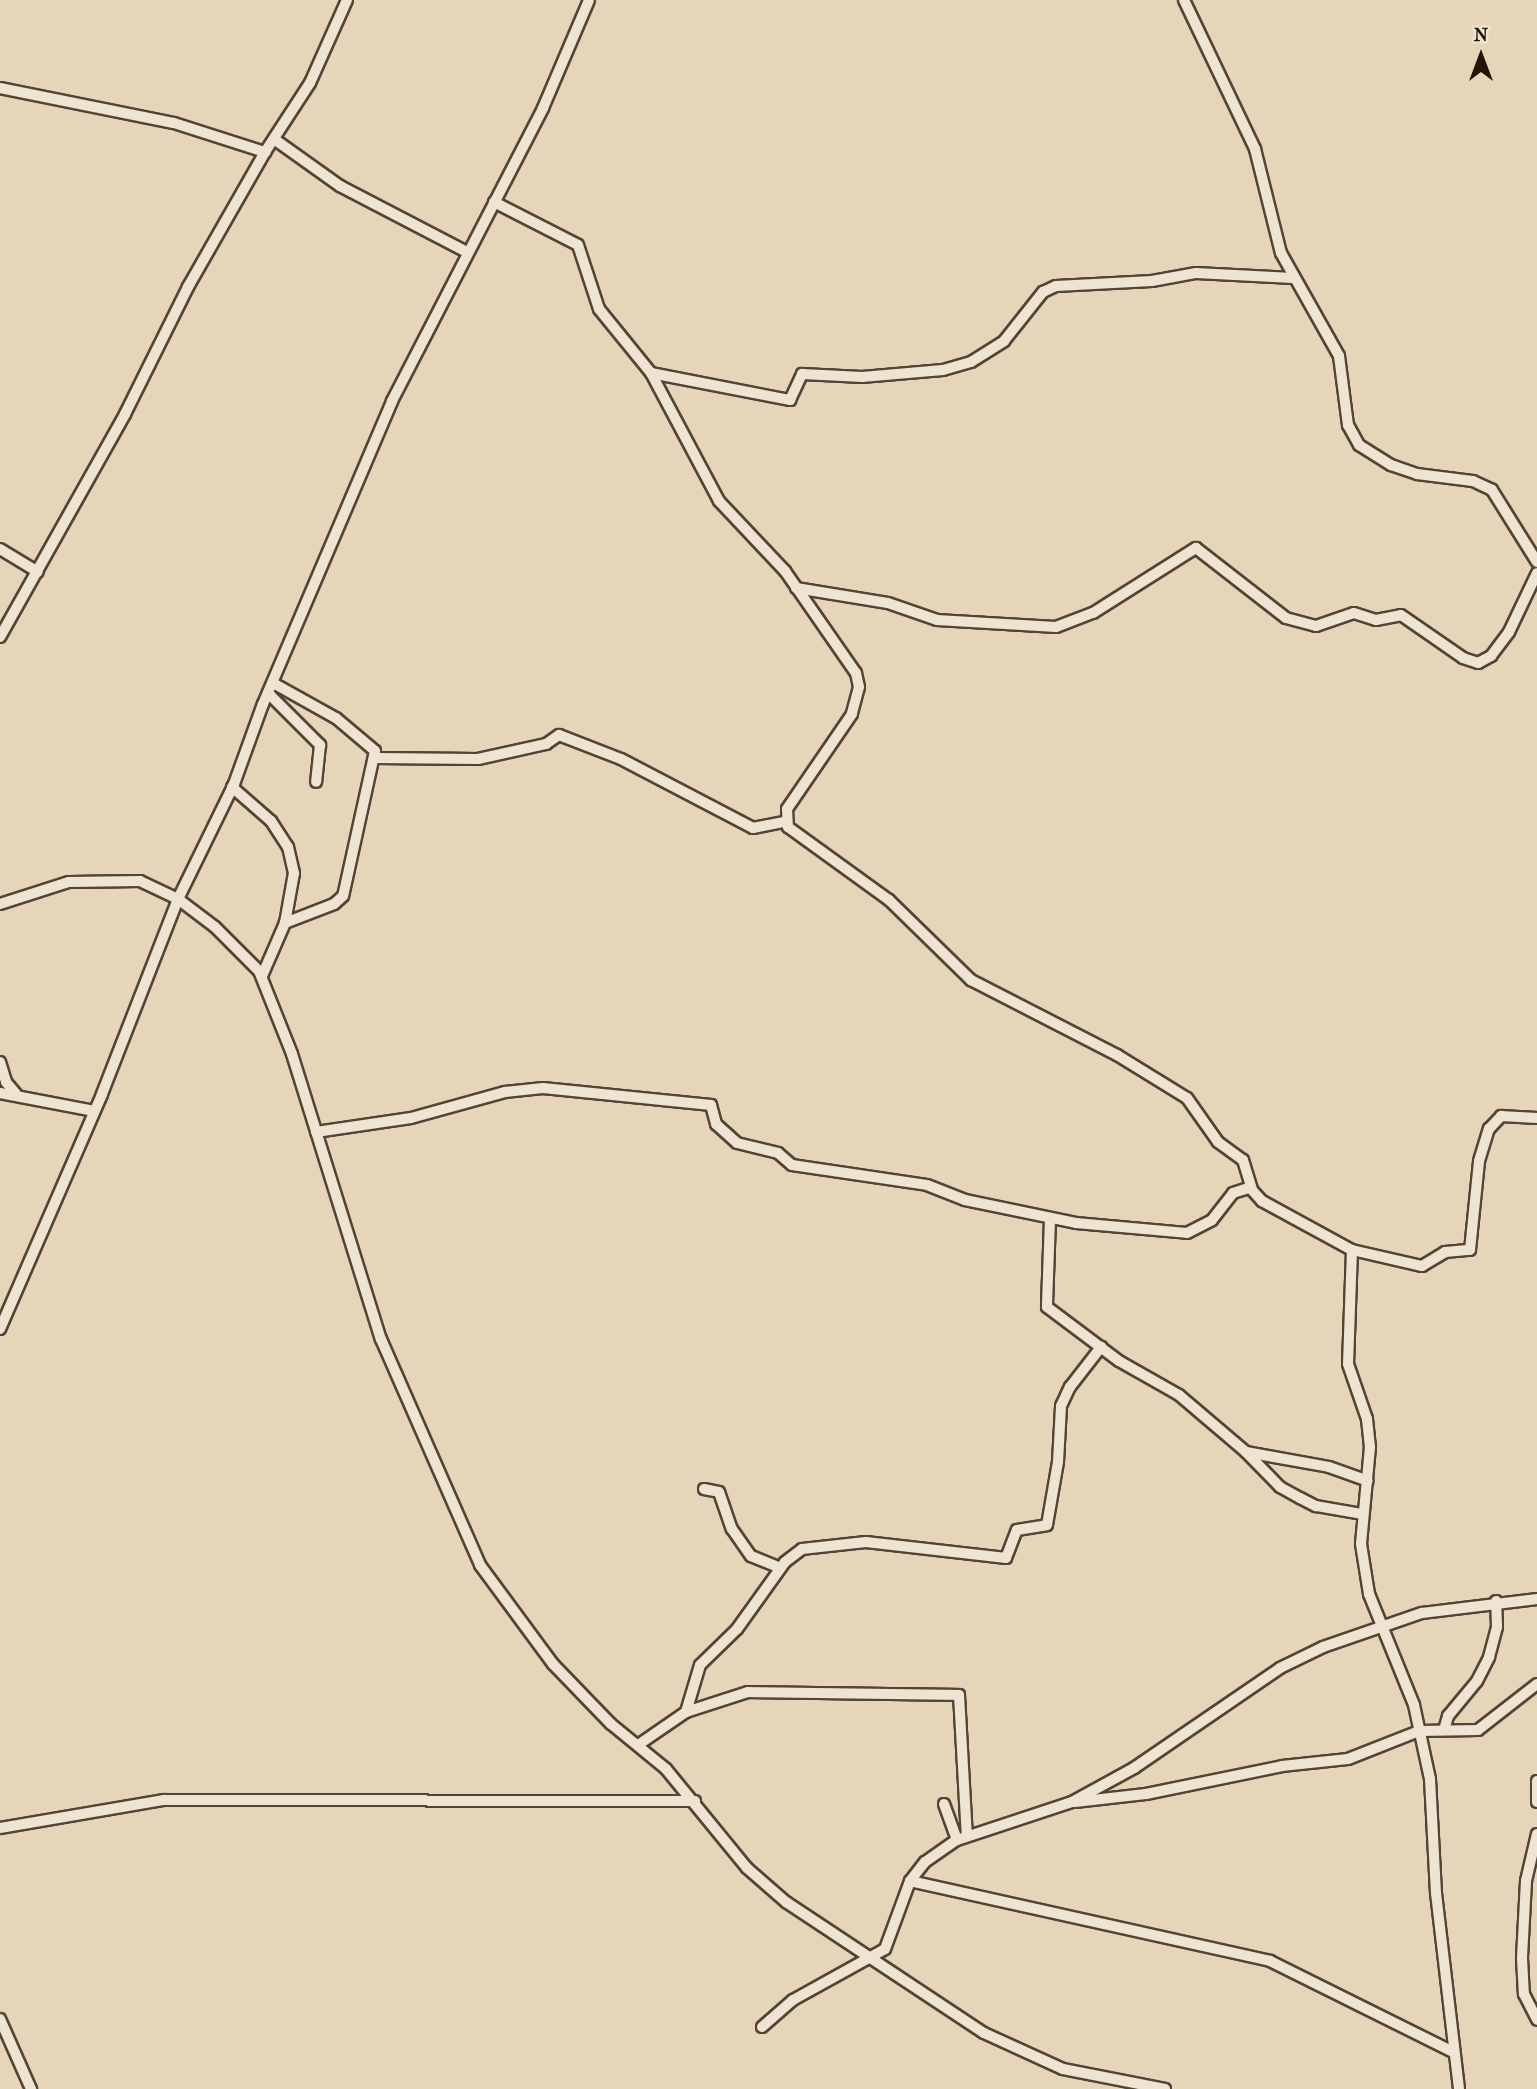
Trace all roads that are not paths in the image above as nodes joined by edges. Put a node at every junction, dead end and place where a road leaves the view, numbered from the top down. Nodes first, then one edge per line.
1 (347, 0) edge
2 (589, 0) edge
3 (1184, 0) edge
4 (0, 88) edge
5 (274, 139) junction
6 (265, 152) junction
7 (494, 202) junction
8 (467, 252) junction
9 (1293, 278) junction
10 (651, 373) junction
11 (0, 549) edge
12 (1537, 562) edge
13 (38, 572) junction
14 (1537, 572) edge
15 (796, 588) junction
16 (0, 636) edge
17 (270, 688) junction
18 (375, 758) junction
19 (316, 782) dead end
20 (232, 788) junction
21 (785, 822) junction
22 (178, 899) junction
23 (0, 904) edge
24 (285, 923) junction
25 (262, 976) junction
26 (0, 1062) edge
27 (0, 1093) edge
28 (16, 1094) junction
29 (94, 1111) junction
30 (1537, 1118) edge
31 (316, 1132) junction
32 (1251, 1187) junction
33 (1049, 1219) junction
34 (1352, 1250) junction
35 (0, 1329) edge
36 (1101, 1347) junction
37 (1246, 1452) junction
38 (1368, 1481) junction
39 (704, 1489) dead end
40 (1362, 1514) junction
41 (780, 1568) junction
42 (1537, 1599) edge
43 (1496, 1601) junction
44 (1381, 1624) junction
45 (1537, 1684) edge
46 (686, 1712) junction
47 (1419, 1731) junction
48 (1444, 1731) junction
49 (638, 1745) junction
50 (1537, 1781) edge
51 (695, 1801) junction
52 (1072, 1802) junction
53 (1537, 1802) edge
54 (944, 1804) dead end
55 (0, 1828) edge
56 (1537, 1834) edge
57 (962, 1838) junction
58 (910, 1881) junction
59 (875, 1958) junction
60 (0, 2019) edge
61 (1537, 2020) edge
62 (762, 2027) dead end
63 (1453, 2052) junction
64 (1112, 2086) edge
65 (32, 2089) edge
66 (1165, 2089) edge
67 (1459, 2089) edge

1 - 5 street
2 - 7 street
3 - 9 street
4 - 6 street
5 - 6 street
5 - 8 street
6 - 13 street
7 - 8 street
7 - 10 street
8 - 17 street
9 - 10 street
9 - 12 street
10 - 15 street
11 - 13 street
13 - 16 street
14 - 15 street
15 - 21 street
17 - 18 street
17 - 19 street
17 - 20 street
18 - 21 street
18 - 24 street
20 - 22 street
20 - 24 street
21 - 32 street
22 - 23 street
22 - 25 street
22 - 29 street
24 - 25 street
25 - 31 street
26 - 28 street
27 - 28 street
28 - 29 street
29 - 35 street
30 - 34 street
31 - 33 street
31 - 49 street
32 - 33 street
32 - 34 street
33 - 36 street
34 - 38 street
36 - 37 street
36 - 41 street
37 - 38 street
37 - 40 street
38 - 40 street
39 - 41 street
40 - 44 street
41 - 46 street
42 - 43 street
43 - 44 street
43 - 48 street
44 - 47 street
44 - 52 street
45 - 48 street
46 - 49 street
46 - 57 street
47 - 48 street
47 - 52 street
47 - 63 street
49 - 51 street
50 - 53 street
51 - 55 street
51 - 59 street
52 - 57 street
54 - 57 street
56 - 61 street
57 - 58 street
58 - 59 street
58 - 63 street
59 - 62 street
59 - 64 street
60 - 65 street
63 - 67 street
64 - 66 street

